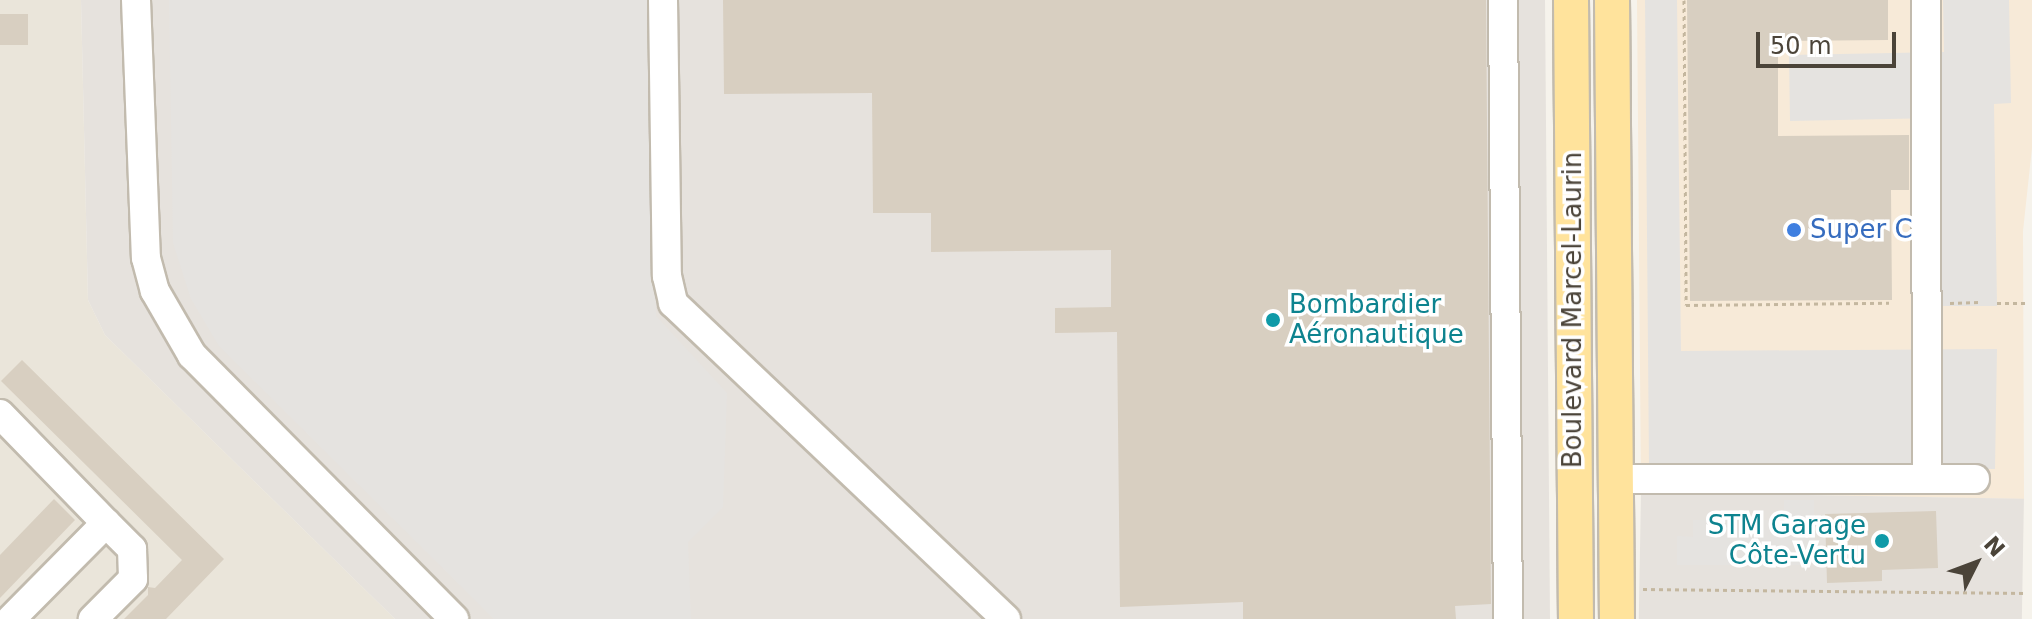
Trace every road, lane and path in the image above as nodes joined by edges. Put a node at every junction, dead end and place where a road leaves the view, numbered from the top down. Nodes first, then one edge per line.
1 (136, 0) edge
2 (663, 0) edge
3 (1503, 0) edge
4 (1571, 0) edge
5 (1612, 0) edge
6 (1684, 0) edge
7 (1926, 0) edge
8 (1979, 302) dead end
9 (1889, 303) dead end
10 (1948, 303) dead end
11 (1997, 303) dead end
12 (2028, 303) dead end
13 (0, 414) edge
14 (1574, 479) junction
15 (1616, 479) junction
16 (1927, 479) junction
17 (1975, 479) dead end
18 (106, 523) junction
19 (1633, 589) dead end
20 (2027, 593) dead end
21 (11, 619) edge
22 (93, 619) edge
23 (454, 619) edge
24 (1006, 619) edge
25 (1508, 619) edge
26 (1576, 619) edge
27 (1617, 619) edge

1 - 23 street
2 - 24 street
3 - 25 street
4 - 14 main road, Boulevard Marcel-Laurin
5 - 15 main road, Boulevard Marcel-Laurin
6 - 9 path
7 - 16 street
8 - 10 path
11 - 12 path
13 - 18 street
14 - 15 main road
14 - 26 main road, Boulevard Marcel-Laurin
15 - 16 street
15 - 27 main road, Boulevard Marcel-Laurin
16 - 17 street
18 - 21 street
18 - 22 street
19 - 20 path

